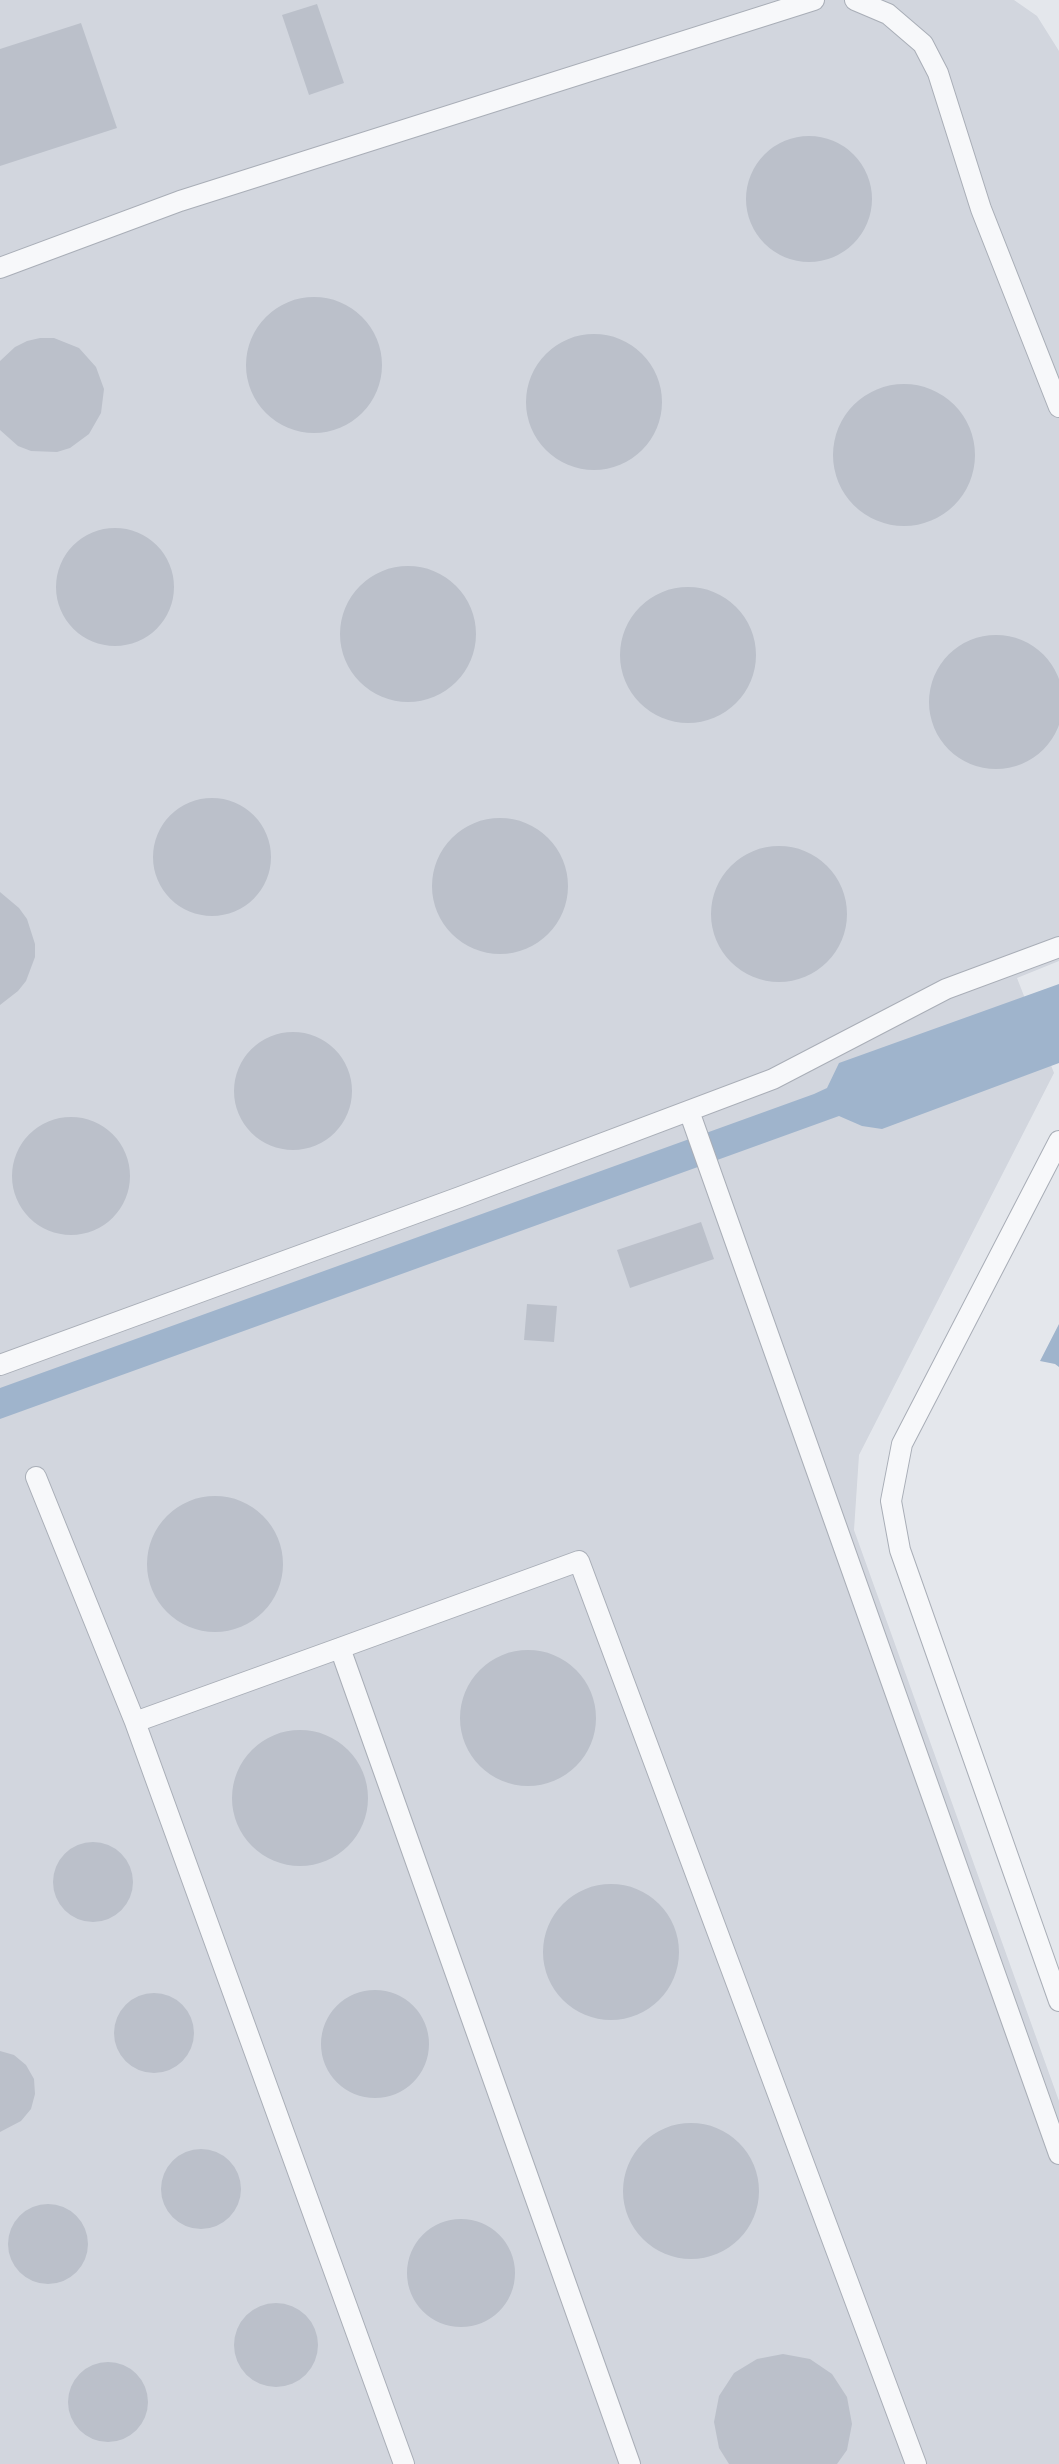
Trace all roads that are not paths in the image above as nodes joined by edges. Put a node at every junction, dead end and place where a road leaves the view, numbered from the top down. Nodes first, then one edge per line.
1 (814, 0) edge
2 (855, 0) edge
3 (0, 268) edge
4 (1059, 407) edge
5 (1059, 946) edge
6 (692, 1119) junction
7 (1059, 1141) edge
8 (0, 1365) edge
9 (36, 1477) dead end
10 (340, 1648) junction
11 (135, 1722) junction
12 (1059, 2001) edge
13 (1059, 2154) edge
14 (404, 2464) edge
15 (630, 2464) edge
16 (916, 2464) edge

1 - 3 street
2 - 4 street
5 - 6 street
6 - 8 street
6 - 13 street
7 - 12 street
9 - 11 street
10 - 11 street
10 - 15 street
10 - 16 street
11 - 14 street

